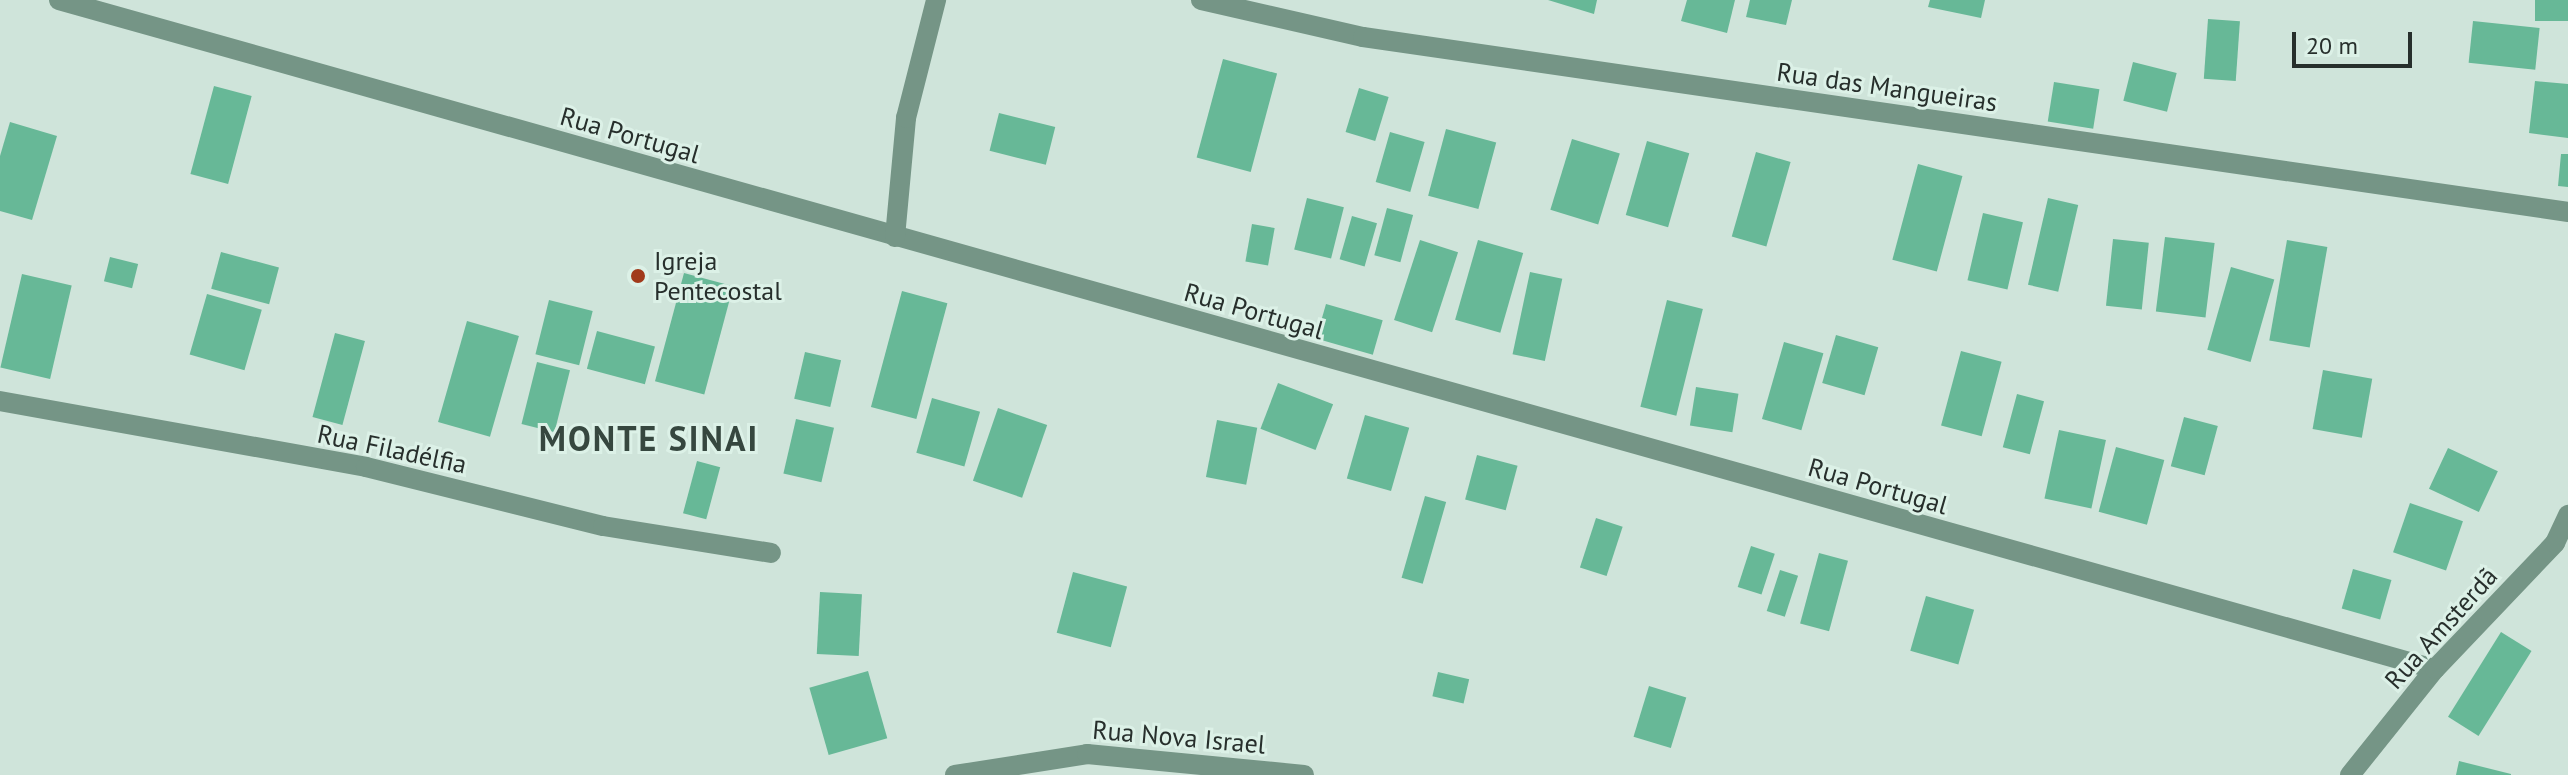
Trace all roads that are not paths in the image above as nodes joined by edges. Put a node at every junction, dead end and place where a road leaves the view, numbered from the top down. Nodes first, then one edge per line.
1 (59, 0) edge
2 (936, 0) edge
3 (1201, 0) edge
4 (2568, 212) edge
5 (895, 237) junction
6 (0, 401) edge
7 (2568, 515) edge
8 (2562, 544) edge
9 (771, 553) dead end
10 (2435, 669) junction
11 (955, 775) edge
12 (1304, 775) edge
13 (2350, 775) edge

1 - 5 street, Rua Portugal
2 - 5 street
3 - 4 street, Rua das Mangueiras
5 - 10 street, Rua Portugal
6 - 9 street, Rua Filadélfia
7 - 8 street, Rua Amsterdã
8 - 10 street, Rua Amsterdã
10 - 13 street, Rua Amsterdã
11 - 12 street, Rua Nova Israel

